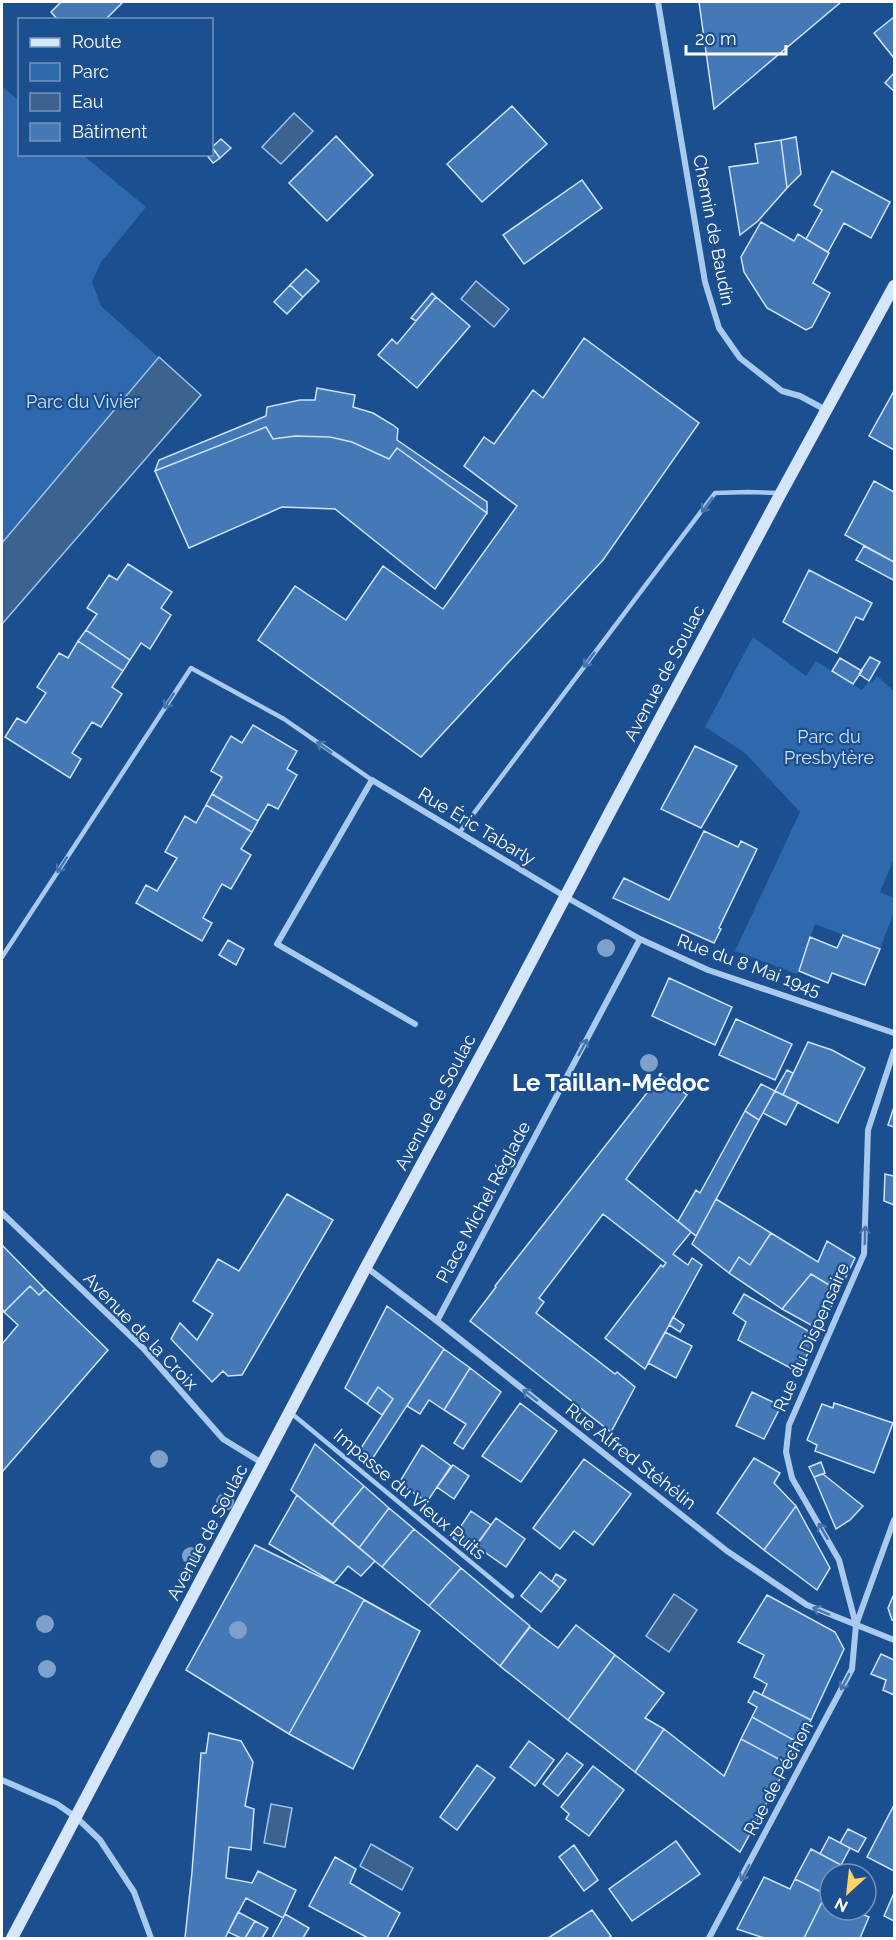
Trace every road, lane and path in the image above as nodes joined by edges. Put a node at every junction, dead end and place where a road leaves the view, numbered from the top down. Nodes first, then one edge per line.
1 (658, 2) edge
2 (894, 286) edge
3 (826, 410) junction
4 (781, 493) junction
5 (372, 780) junction
6 (459, 833) junction
7 (566, 897) junction
8 (640, 939) junction
9 (2, 957) edge
10 (415, 1024) dead end
11 (894, 1033) edge
12 (894, 1051) edge
13 (2, 1213) edge
14 (366, 1268) junction
15 (437, 1321) junction
16 (291, 1413) junction
17 (263, 1463) junction
18 (894, 1520) edge
19 (512, 1596) dead end
20 (856, 1625) junction
21 (894, 1640) edge
22 (2, 1780) edge
23 (76, 1818) junction
24 (12, 1938) edge
25 (151, 1938) edge
26 (709, 1938) edge

1 - 3 street, Chemin de Baudin
2 - 3 main road, Avenue de Soulac
3 - 4 main road, Avenue de Soulac
4 -> 6 lane
4 - 7 main road, Avenue de Soulac
5 - 6 street, Rue Éric Tabarly
5 -> 9 lane
5 - 10 street
6 - 7 street, Rue Éric Tabarly
7 - 8 street, Rue du 8 Mai 1945
7 - 14 main road, Avenue de Soulac
8 - 11 street, Rue du 8 Mai 1945
15 -> 8 street, Place Michel Réglade
20 -> 12 street, Rue du Dispensaire
13 - 17 street, Avenue de la Croix
14 - 15 street, Rue Alfred Stéhélin
14 - 16 main road, Avenue de Soulac
20 -> 15 street, Rue Alfred Stéhélin
16 - 17 main road, Avenue de Soulac
16 - 19 lane, Impasse du Vieux Puits
17 - 23 main road, Avenue de Soulac
18 - 20 street
20 - 21 street, Rue Alfred Stéhélin
20 -> 26 street, Rue de Péchon
22 - 23 street
23 - 24 main road, Avenue de Soulac
23 - 25 street

